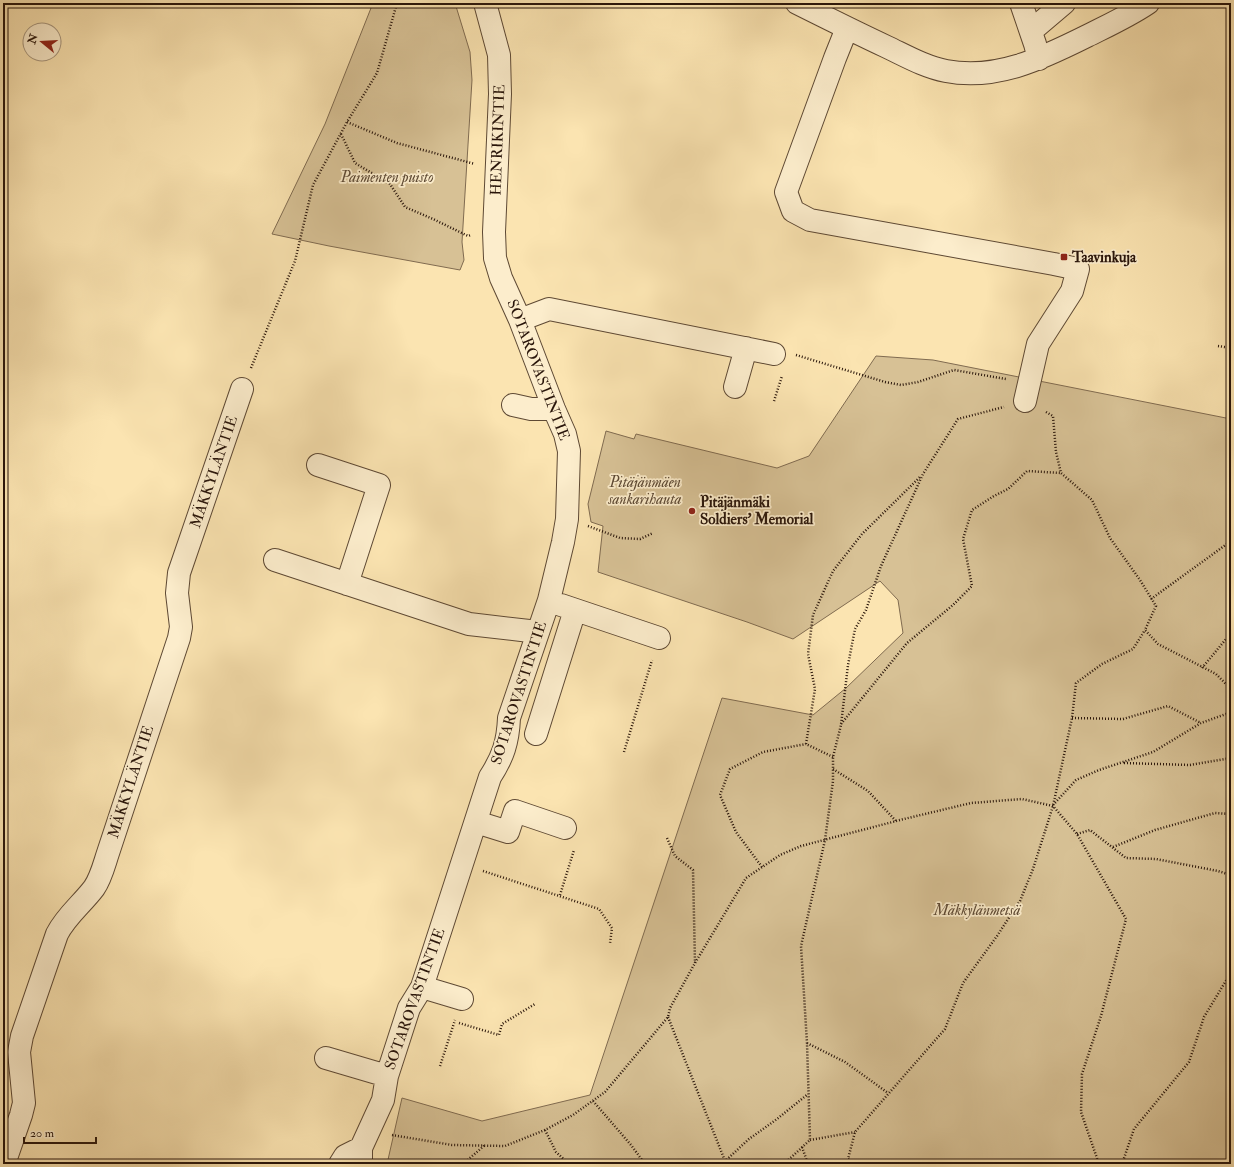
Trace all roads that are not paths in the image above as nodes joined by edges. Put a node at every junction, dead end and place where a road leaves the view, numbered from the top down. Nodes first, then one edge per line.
1 (484, 3) edge
2 (798, 3) edge
3 (1021, 3) edge
4 (1064, 3) edge
5 (1148, 3) edge
6 (847, 28) junction
7 (1031, 32) junction
8 (1038, 59) junction
9 (501, 278) joint
10 (520, 320) junction
11 (746, 348) junction
12 (774, 354) road end
13 (735, 387) dead end
14 (242, 389) road end
15 (1026, 392) road end
16 (513, 405) dead end
17 (554, 409) junction
18 (318, 465) dead end
19 (275, 560) dead end
20 (347, 584) junction
21 (549, 600) junction
22 (575, 610) junction
23 (538, 632) junction
24 (659, 638) road end
25 (536, 734) dead end
26 (476, 822) junction
27 (570, 836) road end
28 (422, 987) junction
29 (462, 999) road end
30 (326, 1058) dead end
31 (387, 1076) junction
32 (364, 1148) edge
33 (4, 1164) edge
34 (340, 1164) edge

1 - 9 street, HENRIKINTIE
2 - 6 street
3 - 7 street
4 - 7 street
5 - 8 street
6 - 8 street
6 - 15 street
7 - 8 street
9 - 10 street, SOTAROVASTINTIE
10 - 11 street
10 - 17 street, SOTAROVASTINTIE
11 - 12 street
11 - 13 street
14 - 33 street, MÄKKYLÄNTIE
16 - 17 street
17 - 21 street, SOTAROVASTINTIE
18 - 20 street
19 - 20 street
20 - 23 street
21 - 22 street
21 - 23 street, SOTAROVASTINTIE
22 - 24 street
22 - 25 street
23 - 26 street, SOTAROVASTINTIE
26 - 27 street
26 - 28 street, SOTAROVASTINTIE
28 - 29 street
28 - 31 street, SOTAROVASTINTIE
30 - 31 street
31 - 32 street, SOTAROVASTINTIE
32 - 34 street

